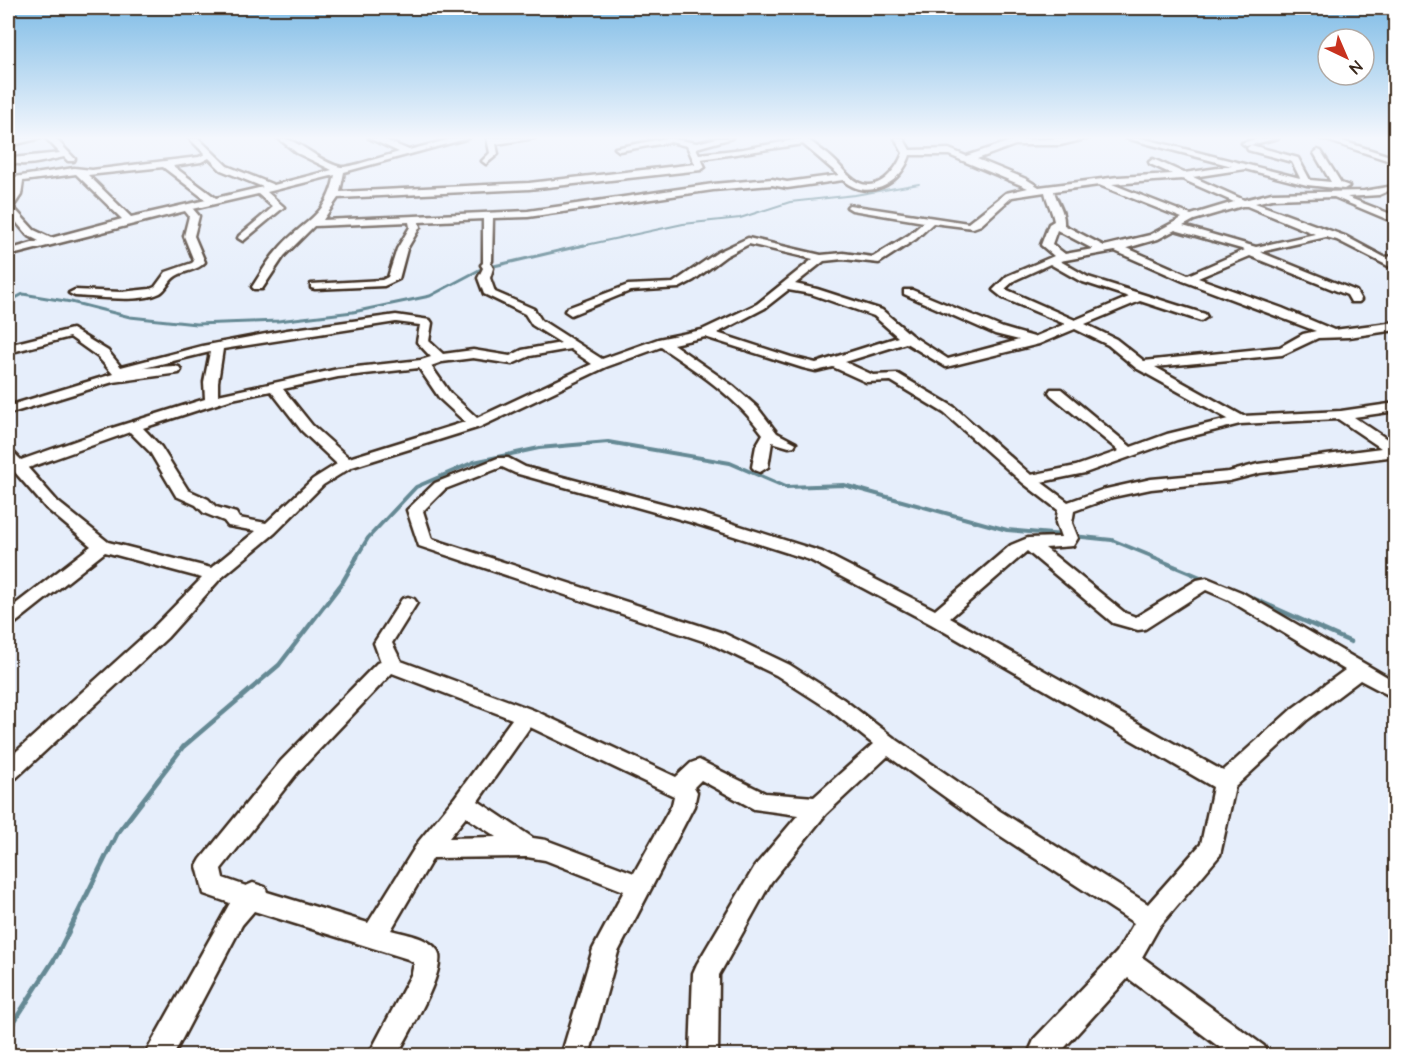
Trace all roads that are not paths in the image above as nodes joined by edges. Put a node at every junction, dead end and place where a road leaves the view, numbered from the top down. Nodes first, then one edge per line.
1 (20, 188) edge
2 (93, 188) edge
3 (196, 188) edge
4 (273, 188) edge
5 (336, 188) edge
6 (494, 188) edge
7 (644, 188) edge
8 (1038, 188) edge
9 (1063, 188) edge
10 (1113, 188) edge
11 (1209, 188) edge
12 (1327, 188) edge
13 (1044, 190) junction
14 (1336, 190) junction
15 (1390, 190) edge
16 (260, 192) junction
17 (335, 195) junction
18 (214, 201) junction
19 (1245, 203) junction
20 (8, 207) edge
21 (187, 207) junction
22 (852, 207) dead end
23 (488, 216) junction
24 (413, 218) junction
25 (1190, 218) junction
26 (129, 220) junction
27 (930, 220) junction
28 (1395, 220) edge
29 (318, 223) junction
30 (1054, 224) junction
31 (1173, 226) junction
32 (1320, 232) junction
33 (243, 238) dead end
34 (50, 241) junction
35 (1118, 248) junction
36 (1101, 249) junction
37 (1252, 251) junction
38 (8, 253) edge
39 (821, 258) junction
40 (1064, 258) junction
41 (1395, 259) edge
42 (1050, 260) junction
43 (1382, 260) junction
44 (1395, 267) edge
45 (1186, 279) junction
46 (315, 286) dead end
47 (784, 286) junction
48 (258, 287) dead end
49 (908, 292) dead end
50 (75, 293) dead end
51 (1140, 297) junction
52 (1355, 300) dead end
53 (571, 310) dead end
54 (1202, 317) dead end
55 (1075, 324) junction
56 (1395, 326) edge
57 (706, 333) junction
58 (1332, 333) junction
59 (907, 338) junction
60 (1030, 341) junction
61 (662, 342) junction
62 (573, 345) junction
63 (217, 348) junction
64 (8, 349) edge
65 (440, 358) junction
66 (833, 362) junction
67 (423, 363) junction
68 (601, 364) junction
69 (1141, 364) junction
70 (174, 370) dead end
71 (120, 374) junction
72 (274, 386) junction
73 (1056, 392) dead end
74 (212, 400) junction
75 (1395, 407) edge
76 (8, 410) edge
77 (1341, 415) junction
78 (1240, 420) junction
79 (475, 424) junction
80 (133, 426) junction
81 (769, 435) junction
82 (789, 443) dead end
83 (1130, 452) junction
84 (1395, 452) edge
85 (11, 463) edge
86 (347, 464) junction
87 (760, 467) dead end
88 (1028, 480) junction
89 (1066, 508) junction
90 (269, 529) junction
91 (1028, 543) junction
92 (102, 546) junction
93 (214, 575) junction
94 (408, 603) dead end
95 (8, 619) edge
96 (937, 619) junction
97 (393, 666) junction
98 (1359, 670) junction
99 (1395, 692) edge
100 (526, 716) junction
101 (887, 744) junction
102 (8, 772) edge
103 (1225, 783) junction
104 (679, 788) junction
105 (463, 804) junction
106 (818, 807) junction
107 (527, 847) junction
108 (427, 848) junction
109 (640, 886) junction
110 (1150, 919) junction
111 (373, 938) junction
112 (1126, 961) junction
113 (158, 1056) edge
114 (382, 1056) edge
115 (575, 1056) edge
116 (704, 1056) edge
117 (1041, 1056) edge
118 (1254, 1056) edge

1 - 20 street
2 - 26 street
3 - 18 street
4 - 16 street
5 - 17 street
6 - 17 street
7 - 23 street
8 - 13 street
9 - 13 street
10 - 25 street
11 - 19 street
12 - 14 street
13 - 27 street
13 - 30 street
14 - 15 street
14 - 19 street
14 - 28 street
16 - 18 street
16 - 33 street
17 - 29 street
18 - 21 street
19 - 25 street
19 - 32 street
20 - 34 street
21 - 26 street
21 - 50 street
22 - 27 street
23 - 24 street
23 - 62 street
24 - 29 street
24 - 46 street
25 - 31 street
26 - 34 street
27 - 39 street
29 - 48 street
30 - 36 street
30 - 40 street
31 - 35 street
31 - 37 street
32 - 37 street
32 - 43 street
34 - 38 street
35 - 36 street
35 - 45 street
36 - 40 street
37 - 45 street
37 - 52 street
39 - 47 street
39 - 53 street
40 - 42 street
41 - 43 street
42 - 51 street
42 - 55 street
43 - 44 street
45 - 58 street
47 - 57 street
47 - 59 street
49 - 60 street
51 - 54 street
51 - 55 street
55 - 60 street
55 - 69 street
56 - 58 street
57 - 61 street
57 - 66 street
58 - 69 street
59 - 60 street
59 - 66 street
61 - 68 street
61 - 81 street
62 - 65 street
62 - 68 street
63 - 65 street
63 - 71 street
63 - 74 street
64 - 71 street
65 - 67 street
66 - 88 street
67 - 72 street
67 - 79 street
68 - 79 street
69 - 78 street
70 - 71 street
71 - 76 street
72 - 74 street
72 - 86 street
73 - 83 street
74 - 80 street
75 - 77 street
77 - 78 street
77 - 84 street
78 - 83 street
79 - 86 street
80 - 85 street
80 - 90 street
81 - 82 street
81 - 87 street
83 - 88 street
84 - 89 street
85 - 92 street
86 - 90 street
88 - 89 street
89 - 91 street
90 - 93 street
91 - 96 street
91 - 98 street
92 - 93 street
92 - 95 street
93 - 102 street
94 - 97 street
96 - 101 street
96 - 103 street
97 - 100 street
97 - 111 street
98 - 99 street
98 - 103 street
100 - 104 street
100 - 105 street
101 - 106 street
101 - 110 street
103 - 110 street
104 - 106 street
104 - 109 street
105 - 107 street
105 - 108 street
106 - 116 street
107 - 108 street
107 - 109 street
108 - 111 street
109 - 115 street
110 - 112 street
111 - 113 street
111 - 114 street
112 - 117 street
112 - 118 street

